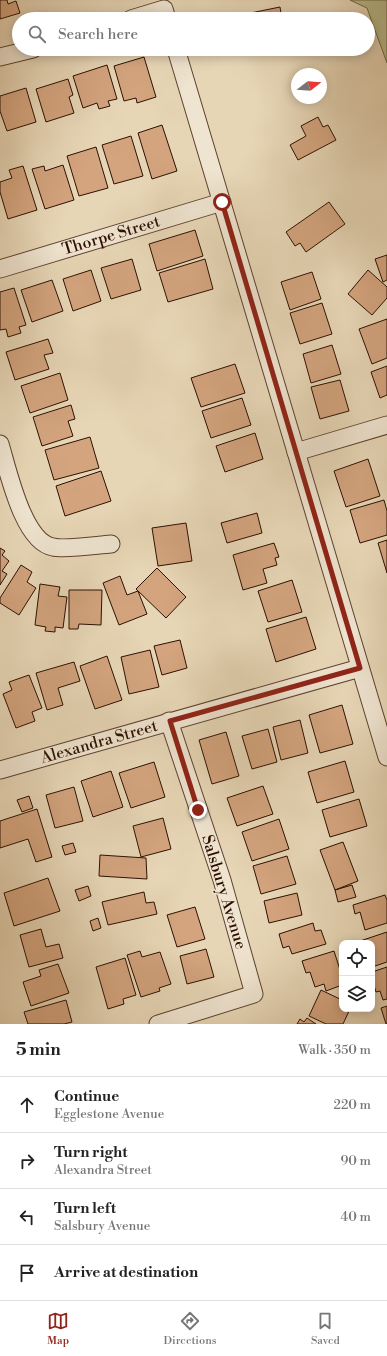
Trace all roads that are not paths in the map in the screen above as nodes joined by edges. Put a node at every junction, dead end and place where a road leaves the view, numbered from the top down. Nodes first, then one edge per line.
1 (12, 54) edge
2 (178, 56) edge
3 (0, 57) edge
4 (222, 202) junction
5 (0, 269) edge
6 (387, 425) edge
7 (0, 444) edge
8 (296, 452) junction
9 (111, 544) dead end
10 (360, 668) junction
11 (170, 721) junction
12 (387, 757) edge
13 (0, 770) edge
14 (158, 1024) edge

1 - 3 street
2 - 4 street
4 - 5 street, Thorpe Street
4 - 8 street
6 - 8 street
7 - 9 street
8 - 10 street
10 - 11 street, Alexandra Street
10 - 12 street
11 - 13 street, Alexandra Street
11 - 14 street, Salsbury Avenue

